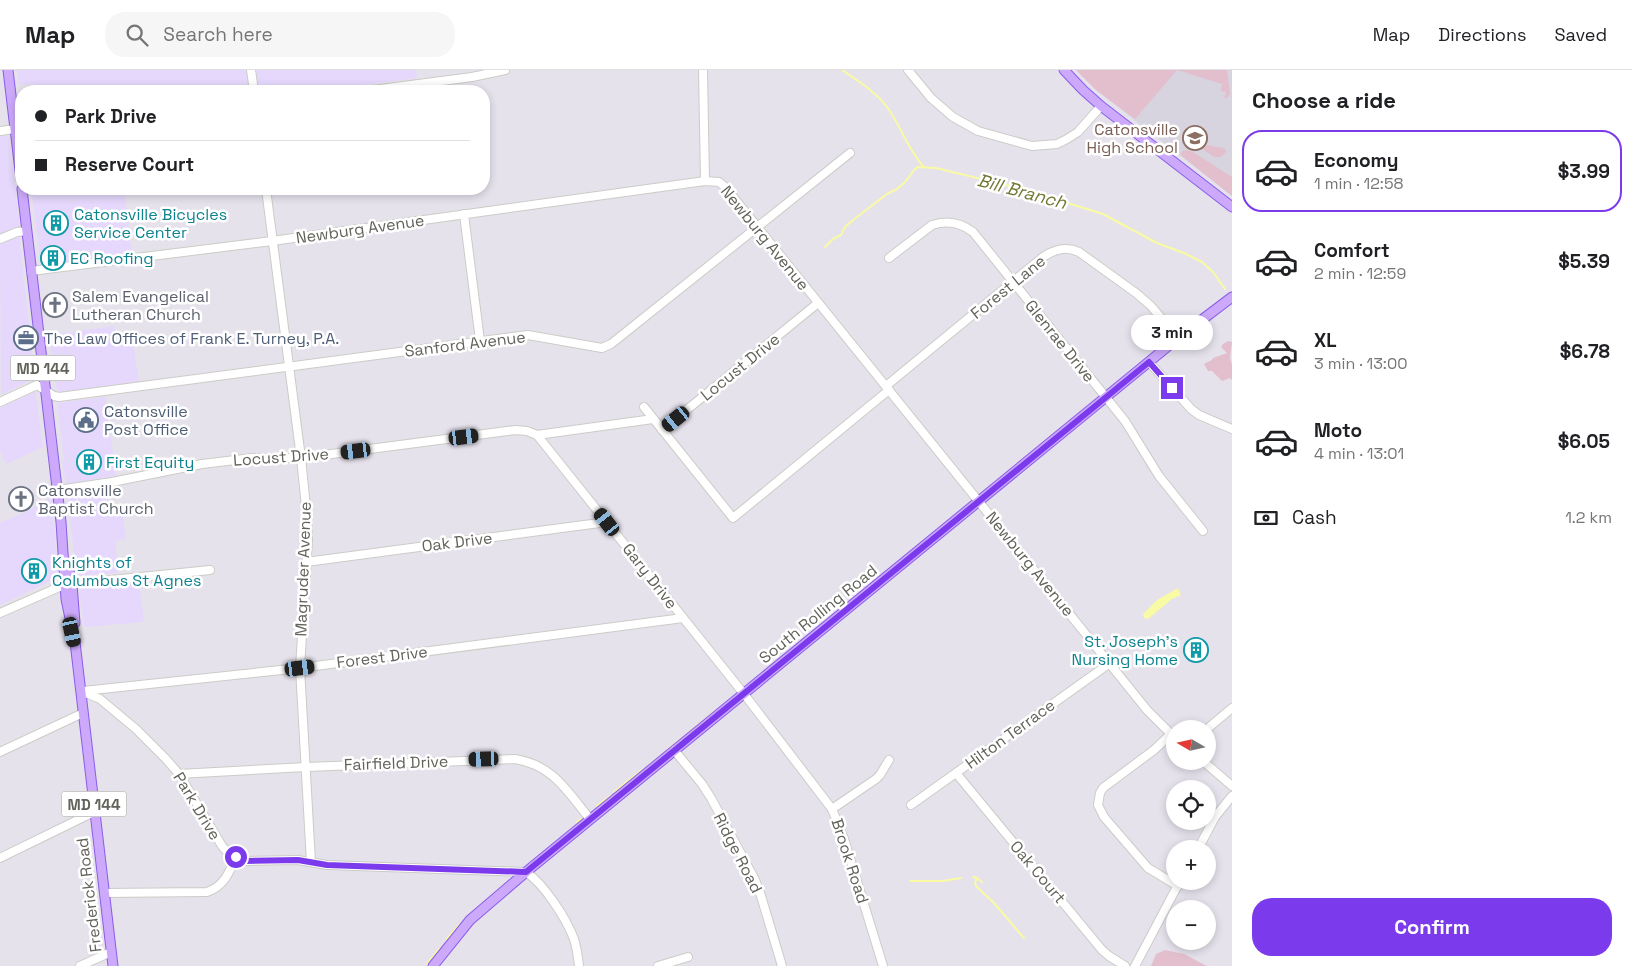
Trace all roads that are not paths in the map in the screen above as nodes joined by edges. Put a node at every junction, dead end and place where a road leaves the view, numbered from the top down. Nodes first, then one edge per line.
1 (8, 70) edge
2 (251, 70) edge
3 (505, 70) edge
4 (703, 70) edge
5 (908, 70) edge
6 (1064, 70) edge
7 (253, 85) edge
8 (411, 85) edge
9 (1101, 106) junction
10 (15, 115) edge
11 (0, 131) edge
12 (15, 134) edge
13 (850, 153) dead end
14 (705, 181) junction
15 (23, 195) edge
16 (267, 195) edge
17 (1232, 207) edge
18 (464, 214) junction
19 (757, 227) junction
20 (27, 231) junction
21 (0, 239) edge
22 (272, 241) junction
23 (889, 258) dead end
24 (32, 271) junction
25 (1013, 283) junction
26 (1232, 297) edge
27 (818, 303) junction
28 (1178, 338) junction
29 (480, 341) junction
30 (1149, 362) junction
31 (288, 366) junction
32 (888, 388) junction
33 (46, 390) junction
34 (1106, 397) junction
35 (0, 402) edge
36 (644, 407) dead end
37 (653, 419) junction
38 (1232, 429) edge
39 (662, 430) junction
40 (537, 435) junction
41 (301, 458) junction
42 (58, 490) junction
43 (979, 502) junction
44 (607, 522) junction
45 (1203, 531) dead end
46 (306, 562) junction
47 (210, 570) dead end
48 (68, 585) junction
49 (0, 613) edge
50 (683, 618) junction
51 (1110, 662) junction
52 (300, 668) junction
53 (80, 691) junction
54 (744, 694) junction
55 (1232, 708) edge
56 (84, 713) junction
57 (1216, 721) edge
58 (1166, 729) edge
59 (1166, 741) edge
60 (674, 750) junction
61 (0, 752) edge
62 (889, 760) dead end
63 (306, 767) junction
64 (1213, 770) edge
65 (956, 773) junction
66 (179, 774) junction
67 (1232, 786) edge
68 (1232, 796) edge
69 (911, 805) dead end
70 (832, 810) junction
71 (94, 812) junction
72 (590, 819) junction
73 (1203, 840) edge
74 (236, 857) junction
75 (0, 858) edge
76 (311, 862) junction
77 (526, 872) junction
78 (1166, 877) edge
79 (1176, 890) edge
80 (104, 893) junction
81 (111, 952) junction
82 (688, 957) dead end
83 (80, 966) edge
84 (113, 966) edge
85 (433, 966) edge
86 (579, 966) edge
87 (658, 966) edge
88 (782, 966) edge
89 (883, 966) edge
90 (1125, 966) edge
91 (1135, 966) edge

1 - 10 main road
2 - 7 street
3 - 8 street
4 - 14 street
5 - 9 street
6 - 9 main road
9 - 17 main road
11 - 12 street
13 - 19 street, Sanford Avenue
14 - 18 street, Newburg Avenue
14 - 19 street, Newburg Avenue
15 - 20 main road, Frederick Road / MD 144
16 - 22 street, Magruder Avenue
18 - 22 street, Newburg Avenue
18 - 29 street
19 - 27 street, Newburg Avenue
19 - 29 street, Sanford Avenue
20 - 21 street
20 - 24 main road, Frederick Road / MD 144
22 - 24 street, Newburg Avenue
22 - 31 street, Magruder Avenue
23 - 25 street, Glenrae Drive
24 - 33 main road, Frederick Road / MD 144
25 - 28 street, Forest Lane
25 - 32 street, Forest Lane
25 - 34 street, Glenrae Drive
26 - 28 main road, South Rolling Road
27 - 32 street, Newburg Avenue
27 - 39 street, Locust Drive
28 - 30 main road, South Rolling Road
29 - 31 street, Sanford Avenue
30 - 34 main road, South Rolling Road
30 - 38 street
31 - 33 street, Sanford Avenue
31 - 41 street, Magruder Avenue
32 - 39 street, Forest Lane
32 - 43 street, Newburg Avenue
33 - 35 street, Sanford Avenue
33 - 42 main road, Frederick Road / MD 144
34 - 43 main road, South Rolling Road
34 - 45 street, Glenrae Drive
36 - 37 street
37 - 39 street
37 - 40 street, Locust Drive
40 - 41 street, Locust Drive
40 - 44 street, Gary Drive
41 - 42 street, Locust Drive
41 - 46 street, Magruder Avenue
42 - 48 main road, Frederick Road / MD 144
43 - 51 street, Newburg Avenue
43 - 54 main road, South Rolling Road
44 - 46 street, Oak Drive
44 - 50 street, Gary Drive
46 - 52 street, Magruder Avenue
47 - 48 street
48 - 49 street
48 - 53 main road, Frederick Road / MD 144
50 - 52 street, Forest Drive
50 - 54 street, Gary Drive
51 - 58 street, Newburg Avenue
51 - 65 street, Hilton Terrace
52 - 53 street, Forest Drive
52 - 63 street, Magruder Avenue
53 - 56 main road, Frederick Road / MD 144
53 - 66 street, Park Drive
54 - 60 main road, South Rolling Road
54 - 70 street, Brook Road
55 - 57 street
56 - 61 street
56 - 71 main road, Frederick Road / MD 144
59 - 78 street
60 - 72 main road, South Rolling Road
60 - 88 street, Ridge Road
62 - 70 street
63 - 66 street, Fairfield Drive
63 - 72 street, Fairfield Drive
63 - 76 street, Magruder Avenue
64 - 67 street
65 - 69 street, Hilton Terrace
65 - 90 street, Oak Court
66 - 74 street, Park Drive
68 - 73 street
70 - 89 street, Brook Road
71 - 75 street
71 - 80 main road, Frederick Road / MD 144
72 - 77 main road, South Rolling Road
74 - 76 street
74 - 80 street
76 - 77 street
77 - 85 main road, South Rolling Road
77 - 86 street
79 - 91 street
80 - 81 main road, Frederick Road / MD 144
81 - 83 street
81 - 84 main road, Frederick Road / MD 144
82 - 87 street

